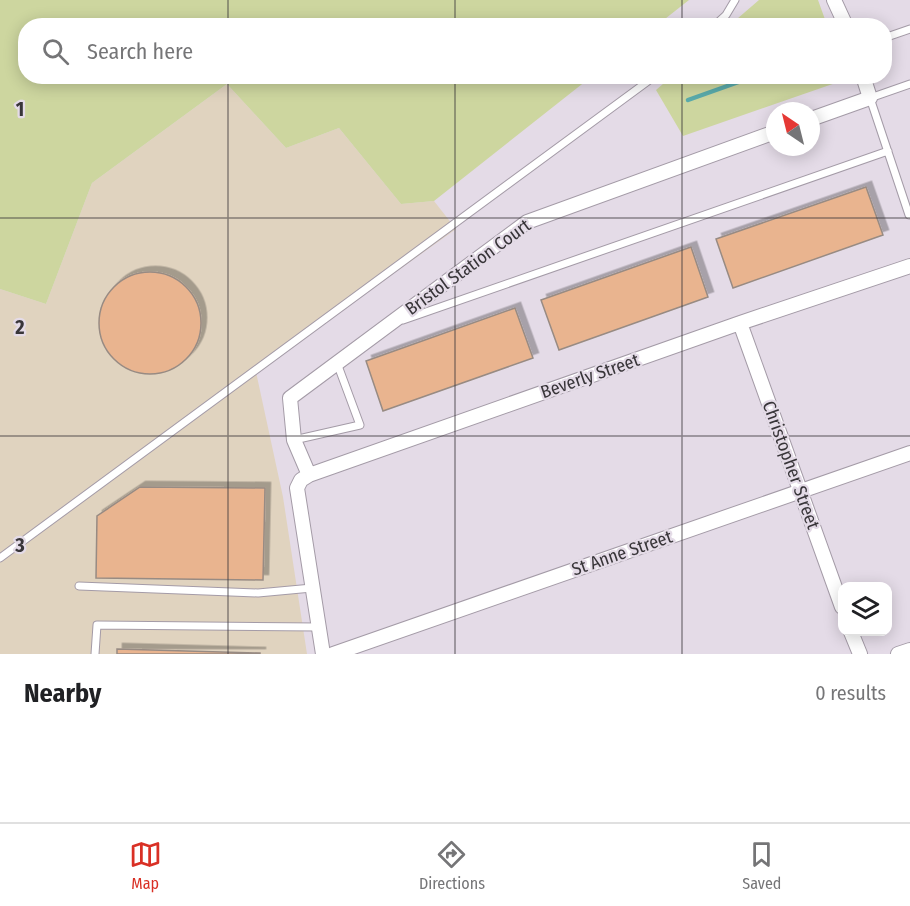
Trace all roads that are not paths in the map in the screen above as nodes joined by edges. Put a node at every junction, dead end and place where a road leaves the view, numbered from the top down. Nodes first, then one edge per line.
1 (735, 0) edge
2 (834, 0) edge
3 (843, 13) edge
4 (723, 18) edge
5 (910, 29) edge
6 (892, 35) edge
7 (644, 84) edge
8 (866, 84) edge
9 (910, 84) edge
10 (870, 98) junction
11 (820, 116) edge
12 (766, 135) edge
13 (888, 151) junction
14 (909, 215) edge
15 (910, 266) edge
16 (740, 323) junction
17 (389, 324) junction
18 (337, 363) junction
19 (296, 443) junction
20 (910, 453) edge
21 (309, 475) junction
22 (801, 491) junction
23 (0, 558) edge
24 (79, 586) dead end
25 (312, 588) junction
26 (838, 593) edge
27 (317, 627) junction
28 (853, 636) edge
29 (910, 650) edge
30 (95, 654) edge
31 (323, 654) edge
32 (333, 654) edge
33 (860, 654) edge
34 (898, 654) edge

1 - 4 lane
2 - 3 street
5 - 6 lane
7 - 23 lane
8 - 10 street
9 - 10 lane
10 - 11 street
10 - 13 lane
12 - 17 street, Bristol Station Court
13 - 14 lane
13 - 17 lane
15 - 16 street, Beverly Street
16 - 21 street, Beverly Street
16 - 22 street, Christopher Street
17 - 18 street, Bristol Station Court
18 - 19 street, Bristol Station Court
18 - 19 lane
19 - 21 street, Bristol Station Court
20 - 22 street, St Anne Street
21 - 25 street
22 - 26 street, Christopher Street
22 - 32 street, St Anne Street
24 - 25 lane
25 - 27 street
27 - 30 lane
27 - 31 street
28 - 33 street
29 - 34 street

